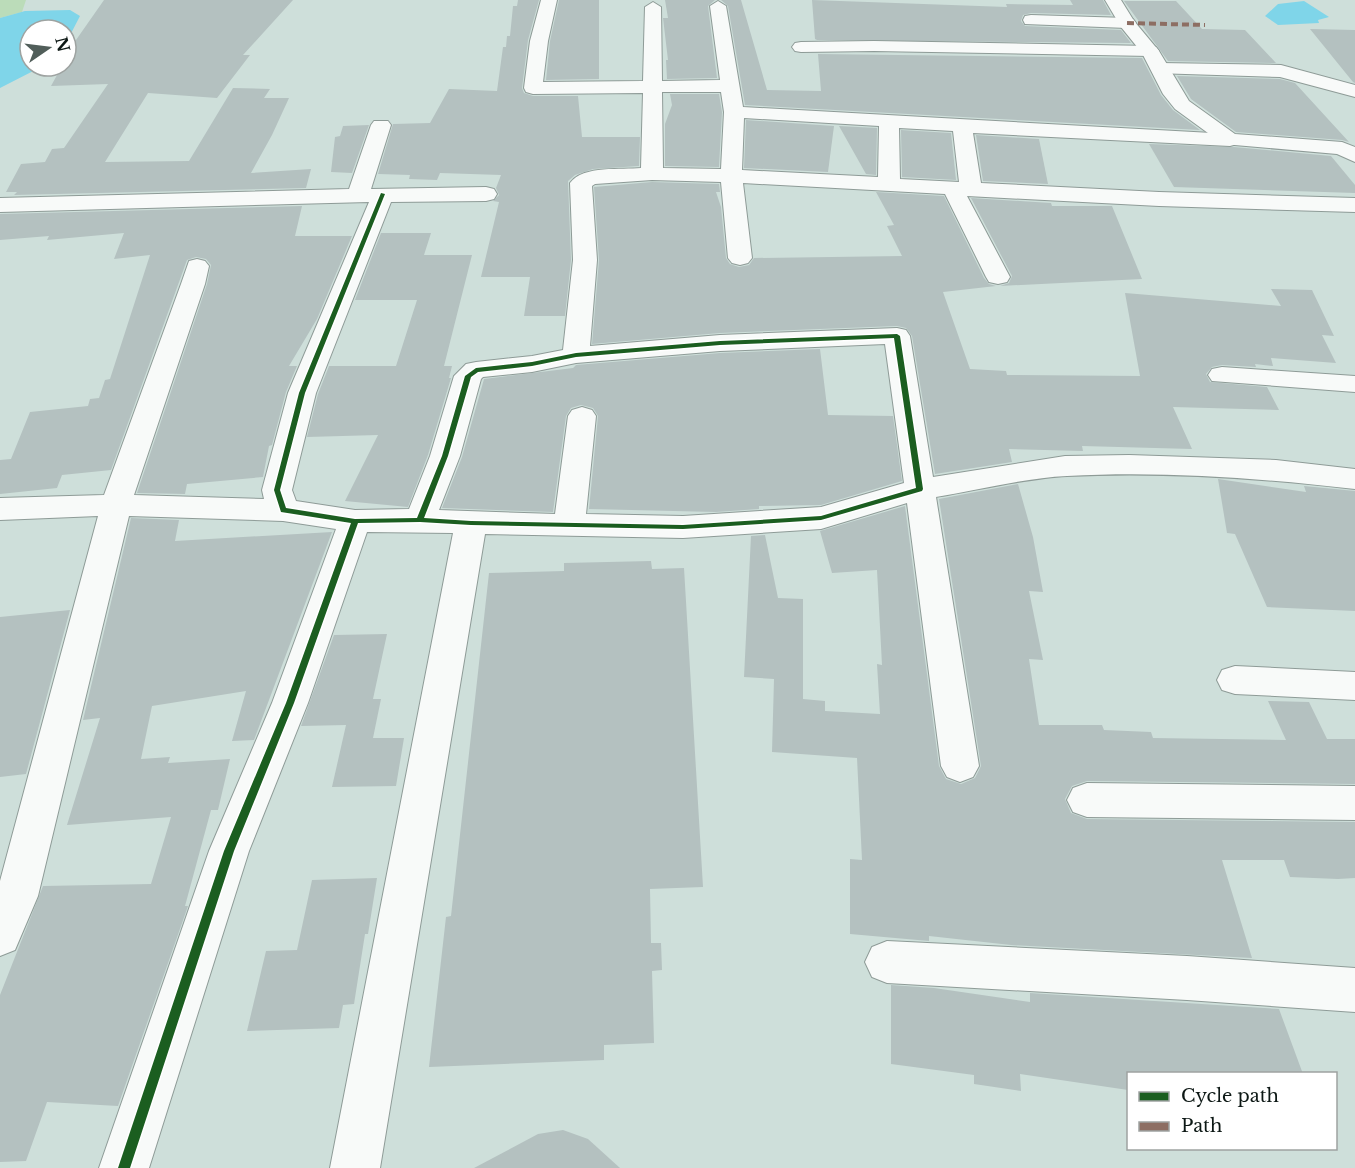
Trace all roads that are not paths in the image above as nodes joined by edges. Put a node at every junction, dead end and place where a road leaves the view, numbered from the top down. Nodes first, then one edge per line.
1 (549, 0) edge
2 (1113, 0) edge
3 (718, 6) dead end
4 (653, 7) dead end
5 (1031, 20) dead end
6 (1127, 23) junction
7 (801, 47) dead end
8 (1150, 51) junction
9 (1160, 69) junction
10 (653, 86) junction
11 (730, 86) junction
12 (1355, 91) edge
13 (734, 112) junction
14 (889, 120) junction
15 (381, 125) dead end
16 (962, 125) junction
17 (1230, 140) junction
18 (1351, 151) edge
19 (652, 174) junction
20 (731, 176) junction
21 (889, 186) junction
22 (962, 189) junction
23 (371, 194) junction
24 (486, 194) dead end
25 (0, 205) edge
26 (1355, 205) edge
27 (740, 258) dead end
28 (197, 266) dead end
29 (998, 278) dead end
30 (576, 355) junction
31 (1222, 375) dead end
32 (1355, 384) edge
33 (582, 416) dead end
34 (1355, 479) edge
35 (920, 489) junction
36 (117, 505) junction
37 (0, 509) edge
38 (283, 510) junction
39 (420, 520) junction
40 (355, 521) junction
41 (471, 523) junction
42 (569, 525) junction
43 (1235, 680) dead end
44 (1355, 686) edge
45 (960, 766) dead end
46 (1087, 800) dead end
47 (1355, 803) edge
48 (0, 936) edge
49 (887, 962) dead end
50 (1355, 990) edge
51 (124, 1168) edge
52 (355, 1168) edge

1 - 10 street
2 - 6 street
3 - 11 street
4 - 10 street
5 - 6 street
6 - 8 street
7 - 8 street
8 - 9 street
9 - 12 street
9 - 17 street
10 - 11 street
10 - 19 street
11 - 13 street
13 - 14 street
13 - 20 street
14 - 16 street
14 - 21 street
15 - 23 street
16 - 17 street
16 - 22 street
17 - 18 street
19 - 20 street
19 - 30 street
20 - 21 street
20 - 27 street
21 - 22 street
22 - 26 street
22 - 29 street
23 - 24 street
23 - 25 street
23 - 38 street
28 - 36 street
30 - 35 street
30 - 39 street
31 - 32 street
33 - 42 street
34 - 35 street
35 - 42 street
35 - 45 street
36 - 37 street
36 - 38 street
36 - 48 street
38 - 40 street
39 - 40 street
39 - 41 street
40 - 51 street
41 - 42 street
41 - 52 street
43 - 44 street
46 - 47 street
49 - 50 street

